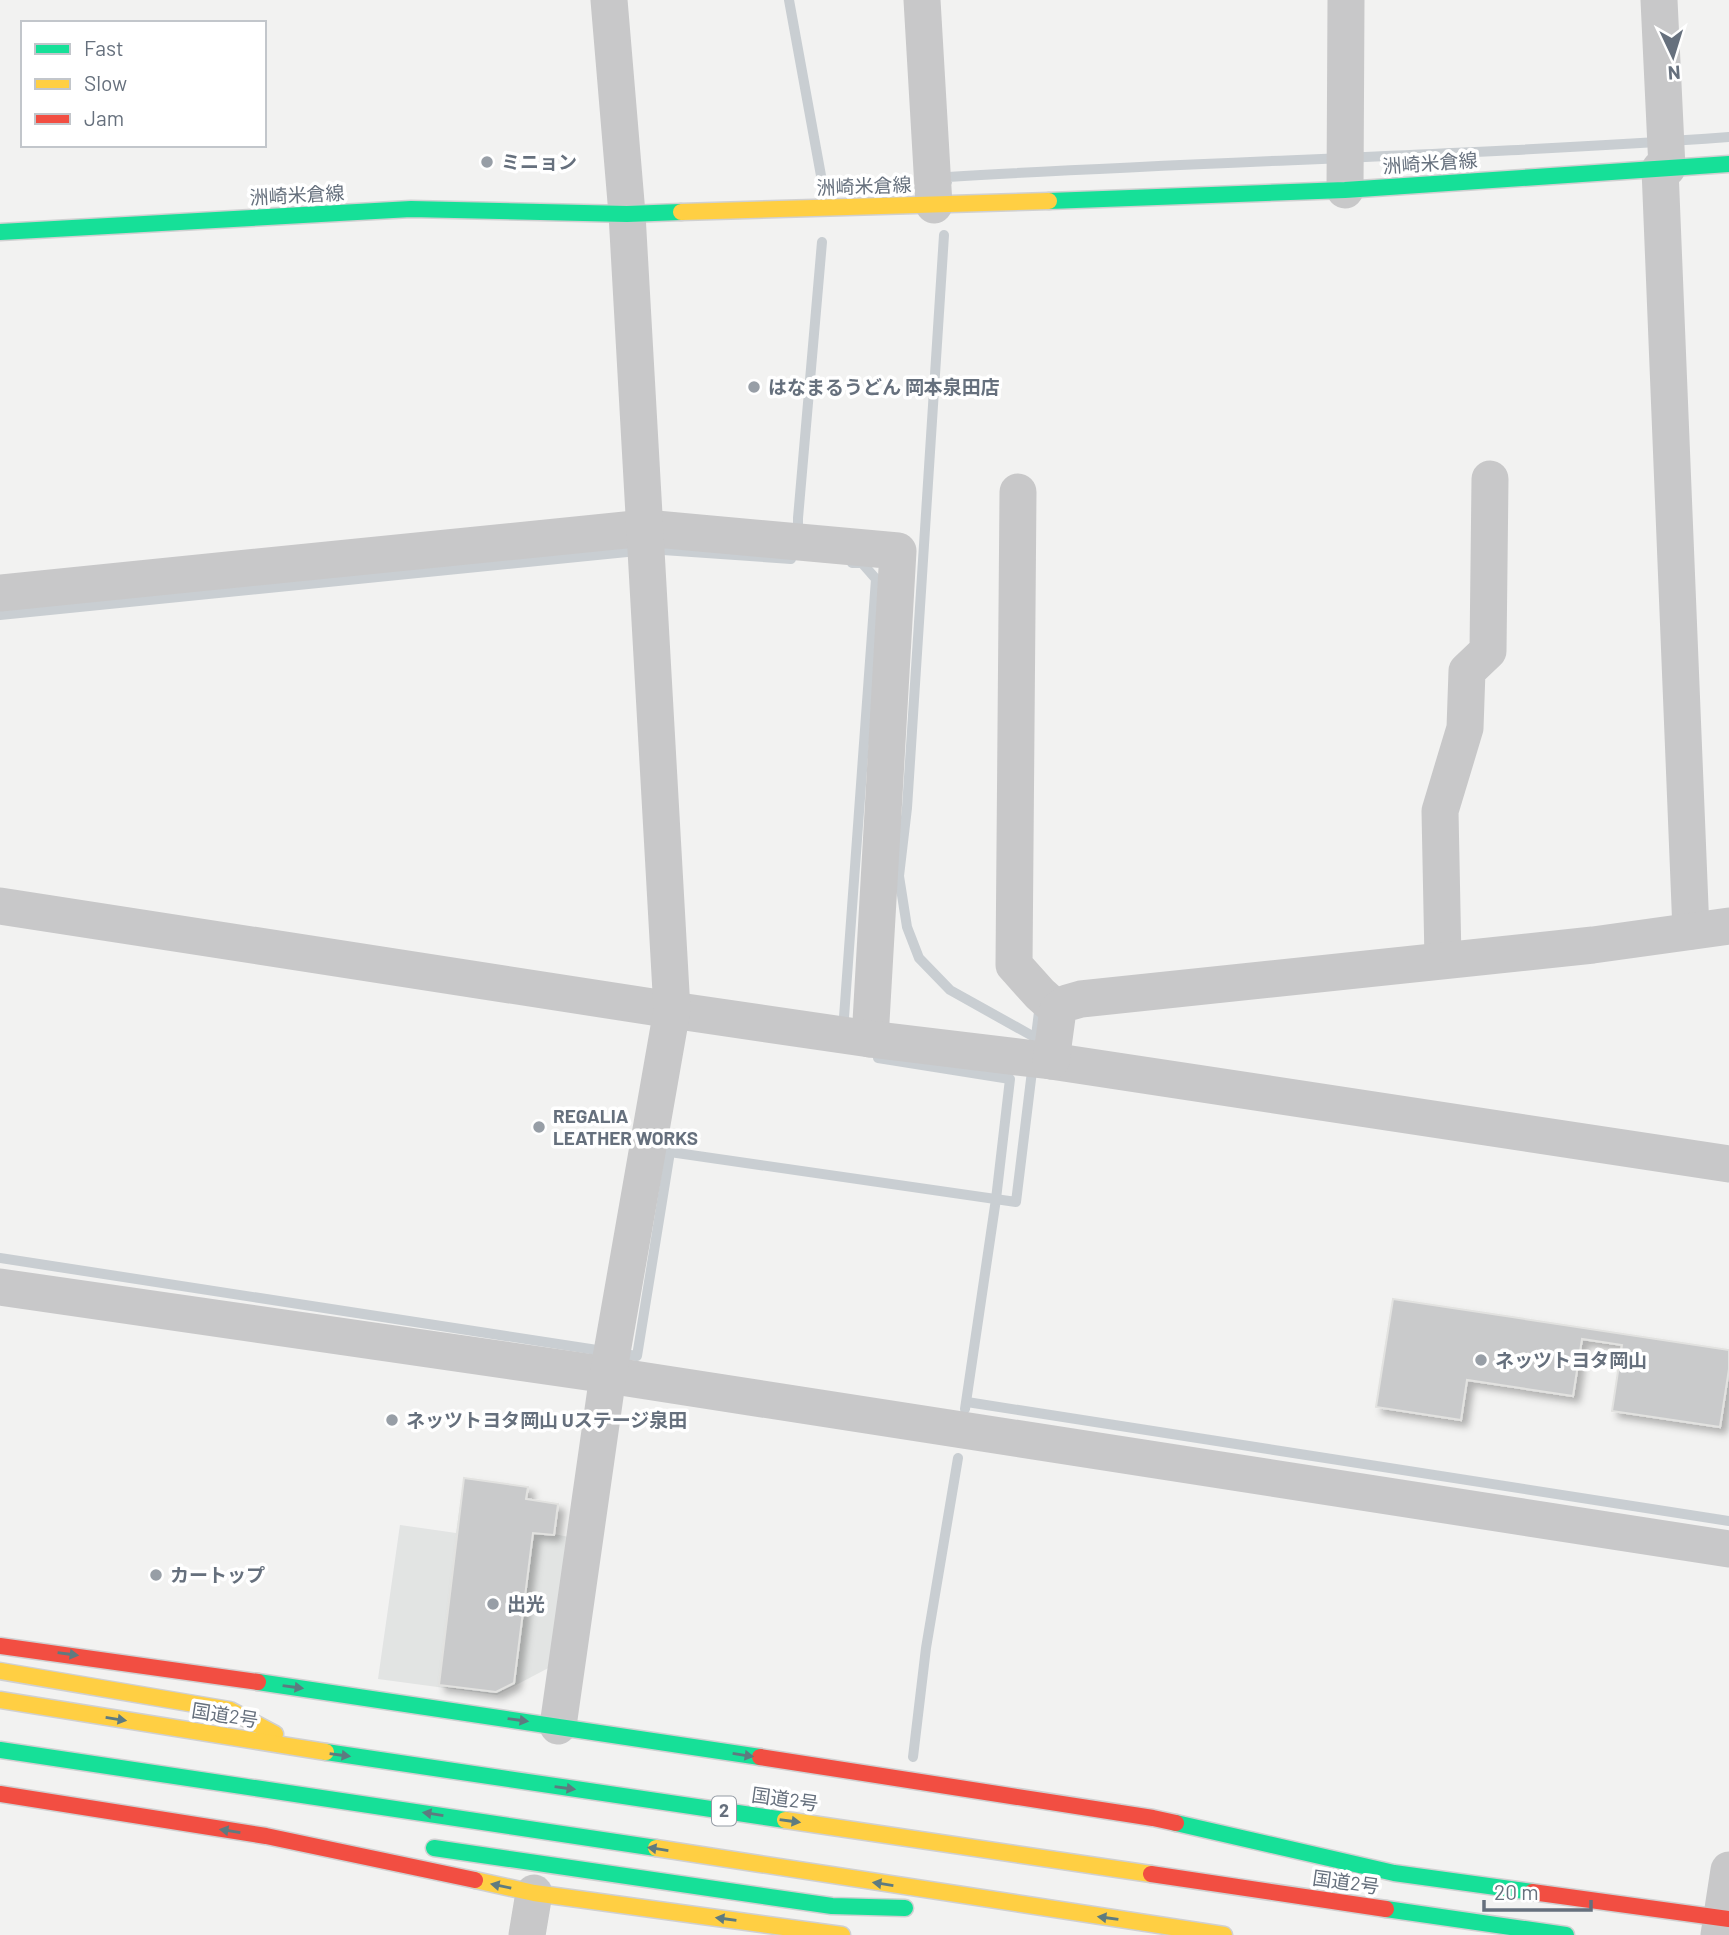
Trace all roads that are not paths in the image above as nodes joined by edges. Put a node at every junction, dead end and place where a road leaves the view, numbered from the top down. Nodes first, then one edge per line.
1 (609, 0) edge
2 (922, 0) edge
3 (1346, 0) edge
4 (1660, 0) edge
5 (1664, 155) junction
6 (1729, 164) edge
7 (1345, 168) junction
8 (934, 205) junction
9 (627, 214) junction
10 (0, 232) edge
11 (1490, 479) dead end
12 (1018, 492) dead end
13 (645, 528) junction
14 (0, 593) edge
15 (0, 906) edge
16 (1690, 920) junction
17 (1729, 926) edge
18 (1442, 949) junction
19 (1048, 1002) junction
20 (671, 1010) junction
21 (852, 1036) junction
22 (1038, 1059) junction
23 (1729, 1164) edge
24 (0, 1287) edge
25 (608, 1375) junction
26 (1729, 1549) edge
27 (0, 1646) edge
28 (0, 1671) edge
29 (0, 1700) edge
30 (558, 1726) junction
31 (303, 1749) junction
32 (0, 1750) edge
33 (0, 1794) edge
34 (266, 1836) junction
35 (372, 1842) dead end
36 (425, 1846) dead end
37 (1729, 1870) edge
38 (534, 1893) junction
39 (916, 1909) dead end
40 (957, 1910) dead end
41 (1082, 1914) junction
42 (1723, 1924) edge
43 (527, 1935) edge
44 (842, 1935) edge
45 (1224, 1935) edge
46 (1566, 1935) edge

1 - 9 street
2 - 8 street
3 - 7 street
4 - 5 street
5 - 6 main road, 洲崎米倉線
5 - 7 main road, 洲崎米倉線
5 - 16 street
7 - 8 main road, 洲崎米倉線
8 - 9 main road, 洲崎米倉線
9 - 10 main road, 洲崎米倉線
9 - 13 street
11 - 18 street
12 - 19 street
13 - 14 street
13 - 20 street
13 - 21 street
15 - 20 street
16 - 17 street
16 - 18 street
18 - 19 street
19 - 22 street
20 - 21 street
20 - 25 street
21 - 22 street
22 - 23 street
24 - 25 street
25 - 26 street
25 - 30 street
27 -> 30 main road
28 - 31 main road
29 -> 31 main road, 国道2号 / 2
30 -> 42 main road
31 -> 46 main road, 国道2号 / 2
41 -> 32 main road
34 -> 33 main road
34 - 35 main road
38 -> 34 main road
36 - 39 main road
37 - 42 street
38 - 43 street
44 -> 38 main road
40 - 41 main road
45 -> 41 main road

